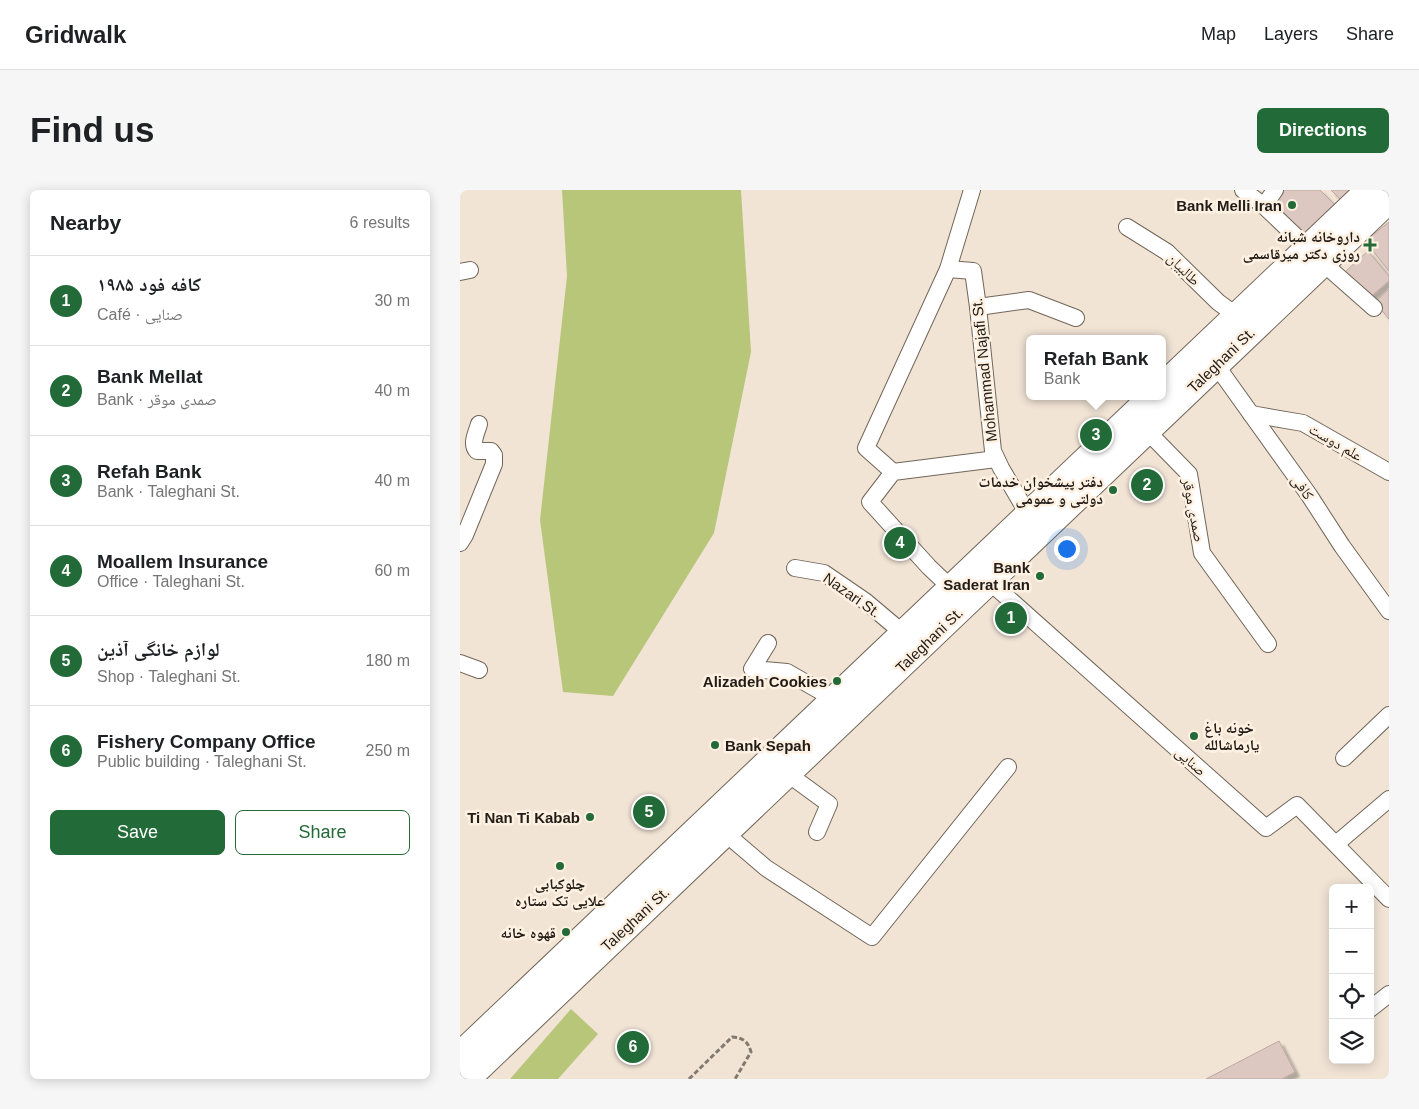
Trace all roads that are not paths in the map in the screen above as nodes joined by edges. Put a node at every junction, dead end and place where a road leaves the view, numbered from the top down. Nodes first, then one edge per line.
1 (972, 190) edge
2 (1243, 190) edge
3 (1275, 190) edge
4 (1368, 190) edge
5 (1389, 200) edge
6 (1264, 206) junction
7 (1127, 227) dead end
8 (1315, 256) junction
9 (948, 269) junction
10 (978, 307) junction
11 (1374, 308) dead end
12 (1237, 316) junction
13 (1076, 318) dead end
14 (1216, 365) junction
15 (1166, 383) edge
16 (1149, 400) edge
17 (1251, 414) junction
18 (479, 424) dead end
19 (1147, 431) junction
20 (996, 458) junction
21 (893, 472) junction
22 (1389, 472) edge
23 (1028, 514) junction
24 (460, 543) edge
25 (796, 568) dead end
26 (982, 574) junction
27 (951, 588) junction
28 (1389, 611) edge
29 (903, 633) junction
30 (768, 643) dead end
31 (1268, 644) dead end
32 (460, 663) edge
33 (479, 670) dead end
34 (834, 699) junction
35 (1389, 715) edge
36 (1344, 758) dead end
37 (1008, 766) dead end
38 (788, 774) junction
39 (1389, 799) edge
40 (726, 832) junction
41 (816, 832) dead end
42 (1336, 844) junction
43 (1389, 899) edge
44 (1389, 994) edge
45 (1374, 1006) edge
46 (460, 1055) edge
47 (467, 1079) edge

1 - 9 street
2 - 6 street
3 - 6 street
4 - 8 main road, Taleghani St.
5 - 8 main road, Taleghani St.
6 - 8 street
7 - 12 street, طالبیان
8 - 11 street
8 - 12 main road, Taleghani St.
8 - 14 main road, Taleghani St.
9 - 10 street, Mohammad Najafi St.
9 - 21 street
10 - 13 street
10 - 20 street, Mohammad Najafi St.
12 - 15 main road, Taleghani St.
14 - 17 street, کافی
14 - 19 main road, Taleghani St.
16 - 23 main road, Taleghani St.
17 - 22 street, علم دوست
17 - 28 street, کافی
18 - 24 street
19 - 26 main road, Taleghani St.
19 - 31 street, صمدی موقر
20 - 21 street
20 - 23 street, Mohammad Najafi St.
21 - 27 street
23 - 26 main road, Taleghani St.
25 - 29 street, Nazari St.
26 - 27 main road, Taleghani St.
26 - 38 main road, Taleghani St.
26 - 42 street, صنایی
27 - 29 main road, Taleghani St.
29 - 34 main road, Taleghani St.
30 - 34 street
32 - 33 street
34 - 46 main road, Taleghani St.
35 - 36 street
37 - 40 street
38 - 40 main road, Taleghani St.
38 - 41 street
39 - 42 street
40 - 47 main road, Taleghani St.
42 - 43 street, صنایی
44 - 45 street

